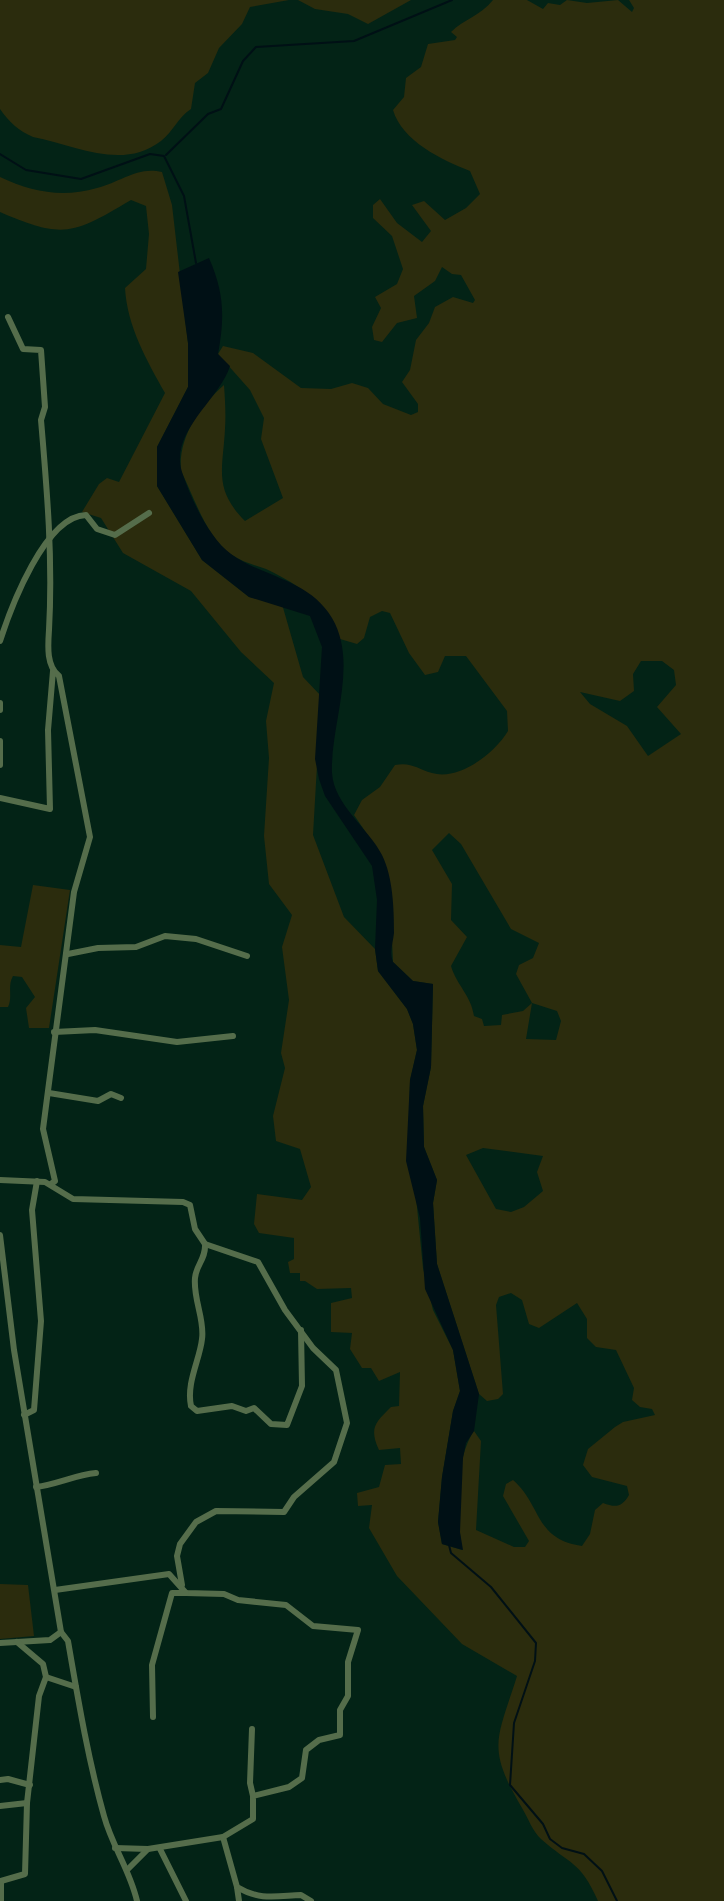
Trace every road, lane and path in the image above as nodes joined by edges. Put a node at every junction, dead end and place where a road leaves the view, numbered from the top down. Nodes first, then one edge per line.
1 (8, 317) dead end
2 (149, 513) dead end
3 (51, 535) junction
4 (0, 641) edge
5 (53, 671) junction
6 (0, 703) edge
7 (0, 710) edge
8 (0, 741) edge
9 (0, 765) edge
10 (0, 798) edge
11 (68, 954) junction
12 (247, 956) dead end
13 (54, 1032) junction
14 (233, 1036) dead end
15 (49, 1093) junction
16 (121, 1098) dead end
17 (0, 1180) edge
18 (37, 1181) junction
19 (51, 1184) junction
20 (0, 1235) edge
21 (205, 1244) junction
22 (301, 1330) junction
23 (24, 1415) junction
24 (96, 1473) dead end
25 (36, 1487) junction
26 (177, 1556) junction
27 (169, 1574) junction
28 (182, 1585) junction
29 (55, 1590) junction
30 (186, 1593) junction
31 (61, 1632) junction
32 (17, 1642) junction
33 (0, 1643) edge
34 (46, 1677) junction
35 (76, 1687) junction
36 (153, 1717) dead end
37 (252, 1729) dead end
38 (0, 1780) edge
39 (30, 1785) junction
40 (253, 1796) junction
41 (27, 1803) junction
42 (0, 1806) edge
43 (223, 1837) junction
44 (115, 1848) junction
45 (148, 1849) junction
46 (160, 1849) junction
47 (128, 1869) junction
48 (237, 1887) junction
49 (286, 1900) edge
50 (1, 1901) edge
51 (137, 1901) edge
52 (186, 1901) edge
53 (239, 1901) edge
54 (311, 1901) edge

1 - 3 street
2 - 3 street
3 - 4 street
3 - 5 street
5 - 10 street
5 - 11 street
6 - 7 street
8 - 9 street
11 - 12 street
11 - 13 street
13 - 14 street
13 - 15 street
15 - 16 street
15 - 19 street
17 - 18 street
18 - 19 street
18 - 23 street
19 - 21 street
20 - 23 street
21 - 22 street
21 - 22 street
22 - 26 street
23 - 25 street
24 - 25 street
25 - 29 street
26 - 27 street
26 - 28 street
27 - 28 street
27 - 29 street
28 - 30 street
29 - 31 street
30 - 36 street
30 - 40 street
31 - 32 street
31 - 35 street
32 - 33 street
32 - 34 street
34 - 35 street
34 - 39 street
35 - 44 street
37 - 40 street
38 - 39 street
39 - 41 street
40 - 43 street
41 - 42 street
41 - 50 street
43 - 46 street
43 - 48 street
44 - 45 street
44 - 47 street
45 - 46 street
45 - 47 street
46 - 52 street
47 - 51 street
48 - 49 street
48 - 53 street
49 - 54 street

